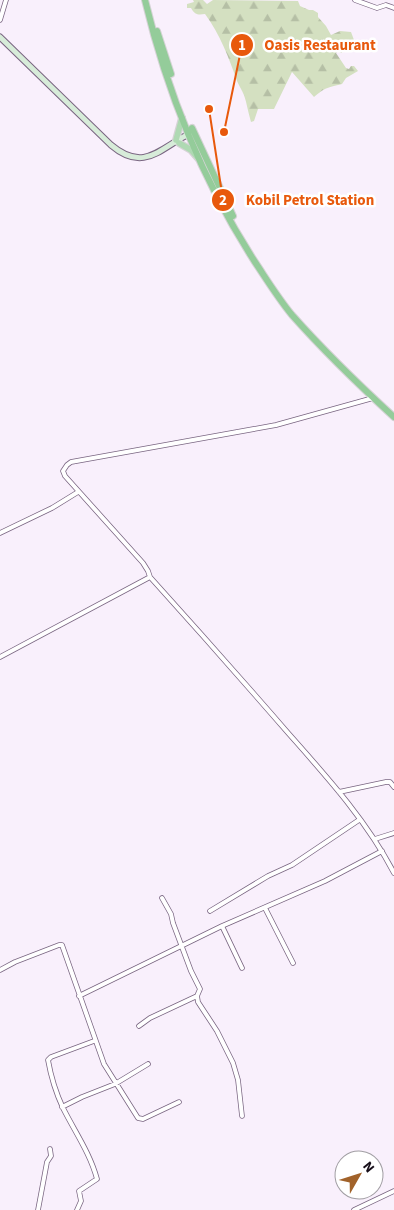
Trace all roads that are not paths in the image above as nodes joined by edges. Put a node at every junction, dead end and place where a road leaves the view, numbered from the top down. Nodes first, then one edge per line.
1 (6, 0) edge
2 (147, 0) edge
3 (355, 0) edge
4 (385, 2) edge
5 (394, 8) edge
6 (0, 20) edge
7 (0, 37) edge
8 (182, 116) junction
9 (192, 134) junction
10 (175, 143) junction
11 (202, 164) junction
12 (236, 232) junction
13 (373, 398) junction
14 (394, 417) edge
15 (78, 492) junction
16 (0, 533) edge
17 (150, 578) junction
18 (0, 657) edge
19 (394, 787) edge
20 (339, 792) junction
21 (359, 820) junction
22 (394, 833) edge
23 (375, 839) junction
24 (382, 851) junction
25 (392, 863) edge
26 (394, 873) edge
27 (162, 898) dead end
28 (265, 908) junction
29 (210, 911) dead end
30 (222, 926) junction
31 (182, 946) junction
32 (293, 963) dead end
33 (242, 968) dead end
34 (0, 970) edge
35 (79, 996) junction
36 (197, 996) junction
37 (138, 1026) dead end
38 (94, 1041) junction
39 (148, 1064) dead end
40 (115, 1084) junction
41 (179, 1102) dead end
42 (62, 1107) junction
43 (242, 1116) dead end
44 (50, 1149) dead end
45 (394, 1191) edge
46 (38, 1210) edge
47 (77, 1210) edge
48 (354, 1210) edge

1 - 6 street
2 - 8 highway
2 - 9 highway
3 - 4 street
4 - 5 street
7 - 10 main road
8 - 9 highway
8 - 10 main road
9 - 10 main road
9 - 11 highway
9 - 12 highway
10 - 11 main road
11 - 12 highway
12 - 13 highway
13 - 14 highway
13 - 15 street
15 - 16 street
15 - 17 street
17 - 18 street
17 - 20 street
19 - 20 street
20 - 21 street
21 - 23 street
21 - 29 street
22 - 23 street
23 - 24 street
24 - 25 street
24 - 28 street
25 - 26 street
27 - 31 street
28 - 30 street
28 - 32 street
30 - 31 street
30 - 33 street
31 - 35 street
31 - 36 street
34 - 35 street
35 - 38 street
36 - 37 street
36 - 43 street
38 - 40 street
38 - 42 street
39 - 40 street
40 - 41 street
40 - 42 street
42 - 47 street
44 - 46 street
45 - 48 street

